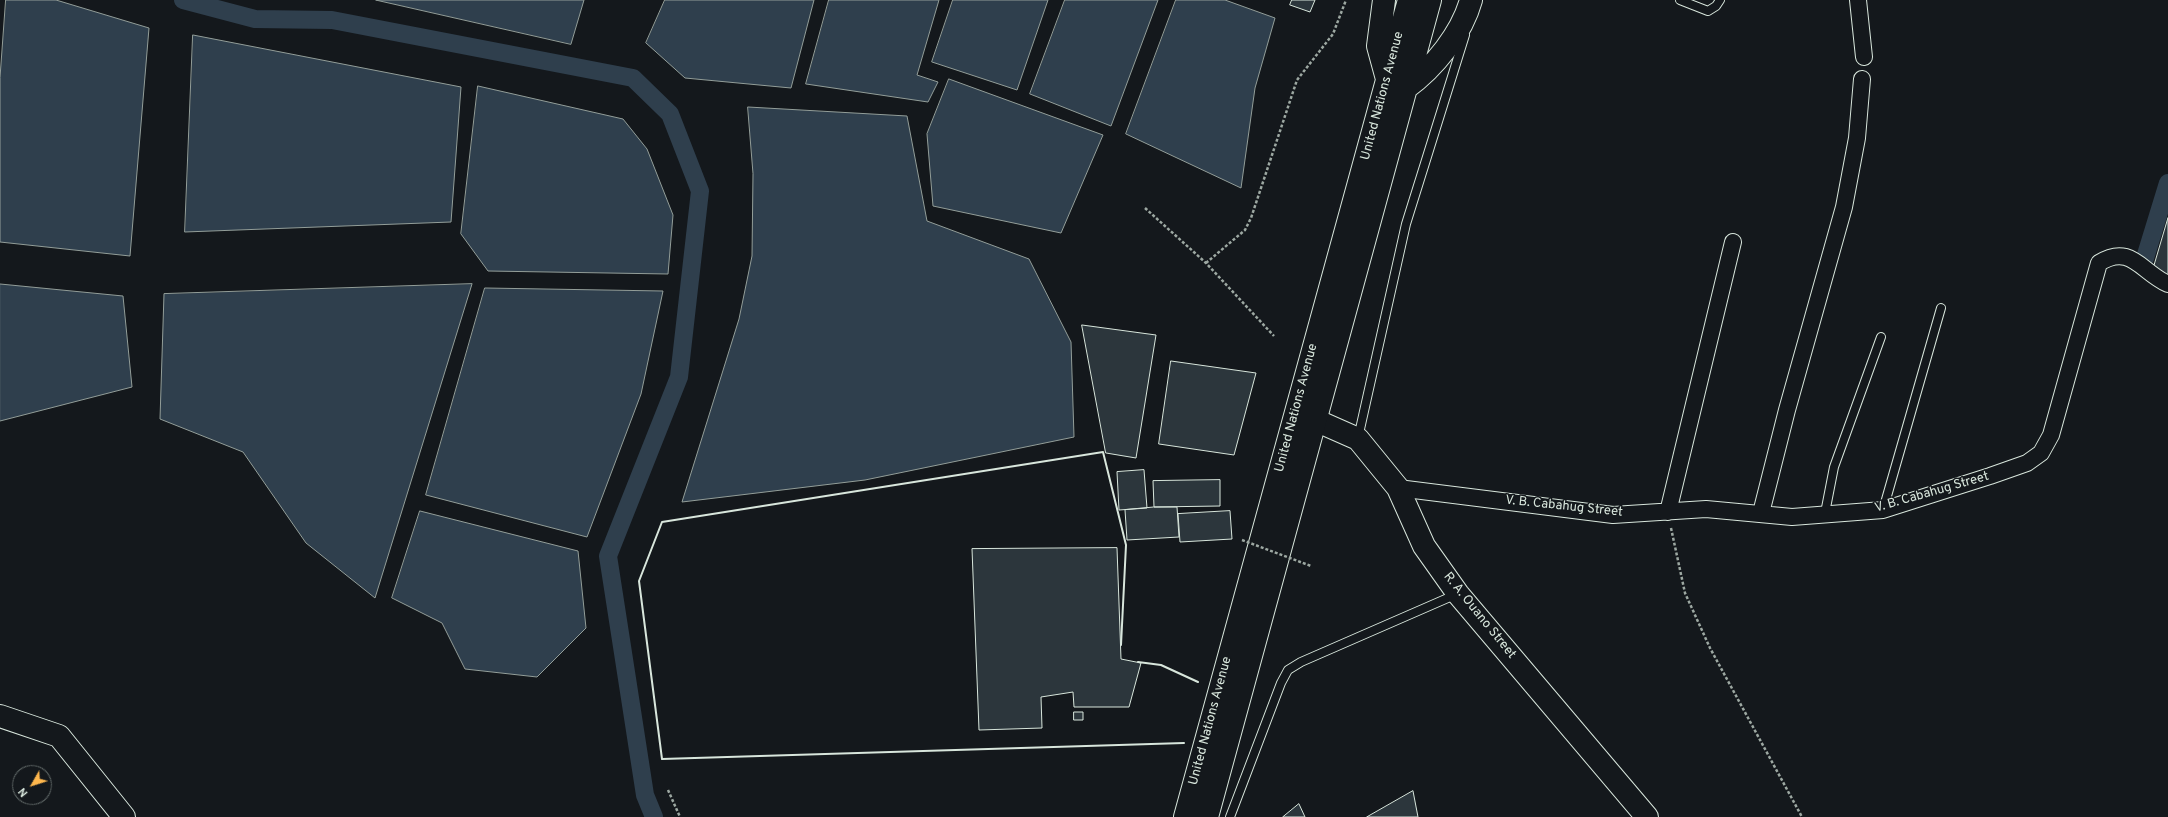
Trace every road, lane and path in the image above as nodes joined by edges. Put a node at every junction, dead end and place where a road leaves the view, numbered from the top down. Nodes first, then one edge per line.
1 (1346, 0) edge
2 (1384, 0) edge
3 (1409, 0) edge
4 (1430, 0) edge
5 (1680, 0) edge
6 (1720, 0) edge
7 (1858, 0) edge
8 (1469, 7) edge
9 (1864, 57) dead end
10 (1862, 79) dead end
11 (1396, 84) junction
12 (1145, 208) dead end
13 (1732, 242) dead end
14 (1206, 263) junction
15 (2168, 284) edge
16 (1941, 308) dead end
17 (1274, 336) dead end
18 (1881, 337) dead end
19 (1315, 420) junction
20 (1358, 439) junction
21 (1398, 488) junction
22 (1883, 510) junction
23 (1668, 512) junction
24 (1761, 513) junction
25 (1825, 513) junction
26 (1242, 540) dead end
27 (1311, 566) dead end
28 (1458, 594) junction
29 (0, 716) edge
30 (668, 790) dead end
31 (124, 817) edge
32 (680, 817) edge
33 (1185, 817) edge
34 (1207, 817) edge
35 (1230, 817) edge
36 (1647, 817) edge
37 (1802, 817) edge

1 - 14 path
2 - 11 main road
3 - 11 main road, United Nations Avenue
4 - 11 main road, United Nations Avenue
5 - 6 lane
7 - 9 street
8 - 11 main road
8 - 20 lane
10 - 24 street
11 - 19 main road, United Nations Avenue
11 - 33 main road, United Nations Avenue
12 - 14 path
13 - 23 street
14 - 17 path
15 - 22 street, V. B. Cabahug Street
16 - 22 lane
18 - 25 lane
19 - 20 main road, R. A. Ouano Street
19 - 34 main road, United Nations Avenue
20 - 21 main road, R. A. Ouano Street
21 - 23 street, V. B. Cabahug Street
21 - 28 main road, R. A. Ouano Street
22 - 25 street, V. B. Cabahug Street
23 - 24 street, V. B. Cabahug Street
23 - 37 path
24 - 25 street, V. B. Cabahug Street
26 - 27 path, bridge
28 - 35 lane
28 - 36 main road, R. A. Ouano Street
29 - 31 main road
30 - 32 path

